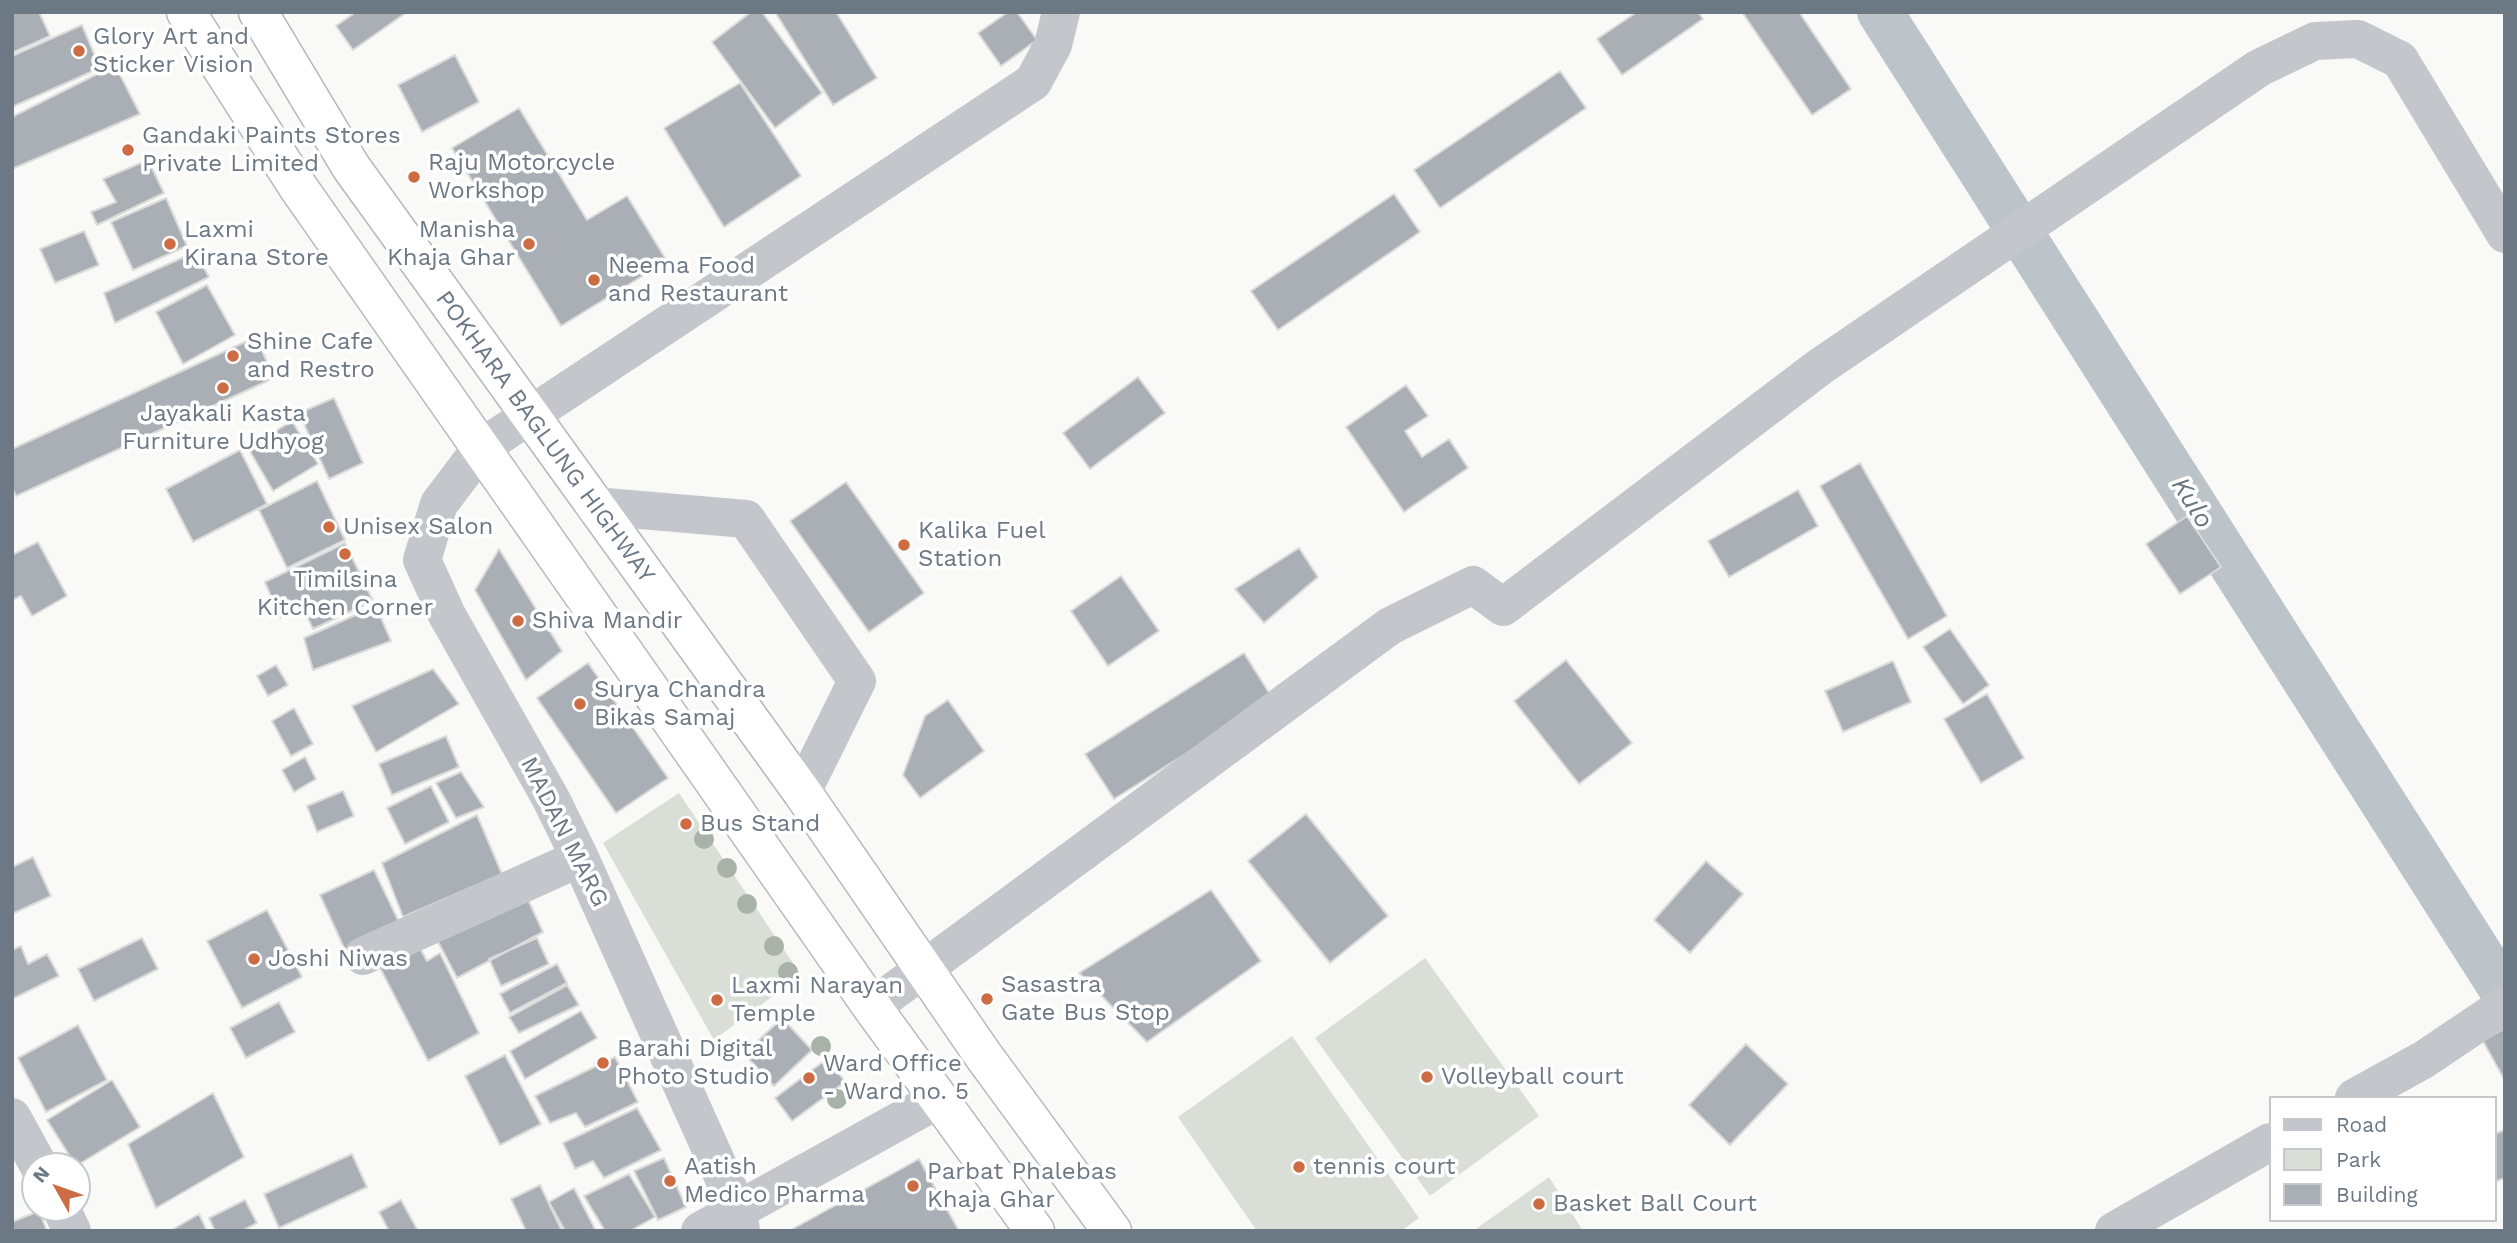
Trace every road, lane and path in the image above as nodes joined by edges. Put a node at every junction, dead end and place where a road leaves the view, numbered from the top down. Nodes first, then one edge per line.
1 (186, 12) edge
2 (258, 12) edge
3 (1061, 12) edge
4 (2505, 234) edge
5 (531, 414) junction
6 (482, 447) junction
7 (594, 506) junction
8 (802, 792) junction
9 (580, 859) junction
10 (363, 956) dead end
11 (925, 970) junction
12 (2505, 1005) edge
13 (872, 1007) junction
14 (2358, 1096) edge
15 (939, 1099) junction
16 (12, 1116) edge
17 (2268, 1143) edge
18 (31, 1152) edge
19 (740, 1220) edge
20 (700, 1231) edge
21 (1035, 1231) edge
22 (1111, 1231) edge
23 (2113, 1231) edge

1 - 6 highway
2 - 5 highway, POKHARA BAGLUNG HIGHWAY
3 - 5 street, MADAN MARG
4 - 11 street
5 - 6 street, MADAN MARG
5 - 7 highway, POKHARA BAGLUNG HIGHWAY
6 - 9 street, MADAN MARG
6 - 13 highway
7 - 8 highway, POKHARA BAGLUNG HIGHWAY
7 - 8 street
8 - 11 highway, POKHARA BAGLUNG HIGHWAY
9 - 10 street
9 - 19 street, MADAN MARG
11 - 13 street
11 - 22 highway, POKHARA BAGLUNG HIGHWAY
12 - 14 street
13 - 15 highway
15 - 19 street
15 - 21 highway
16 - 18 street
17 - 23 street
19 - 20 street

